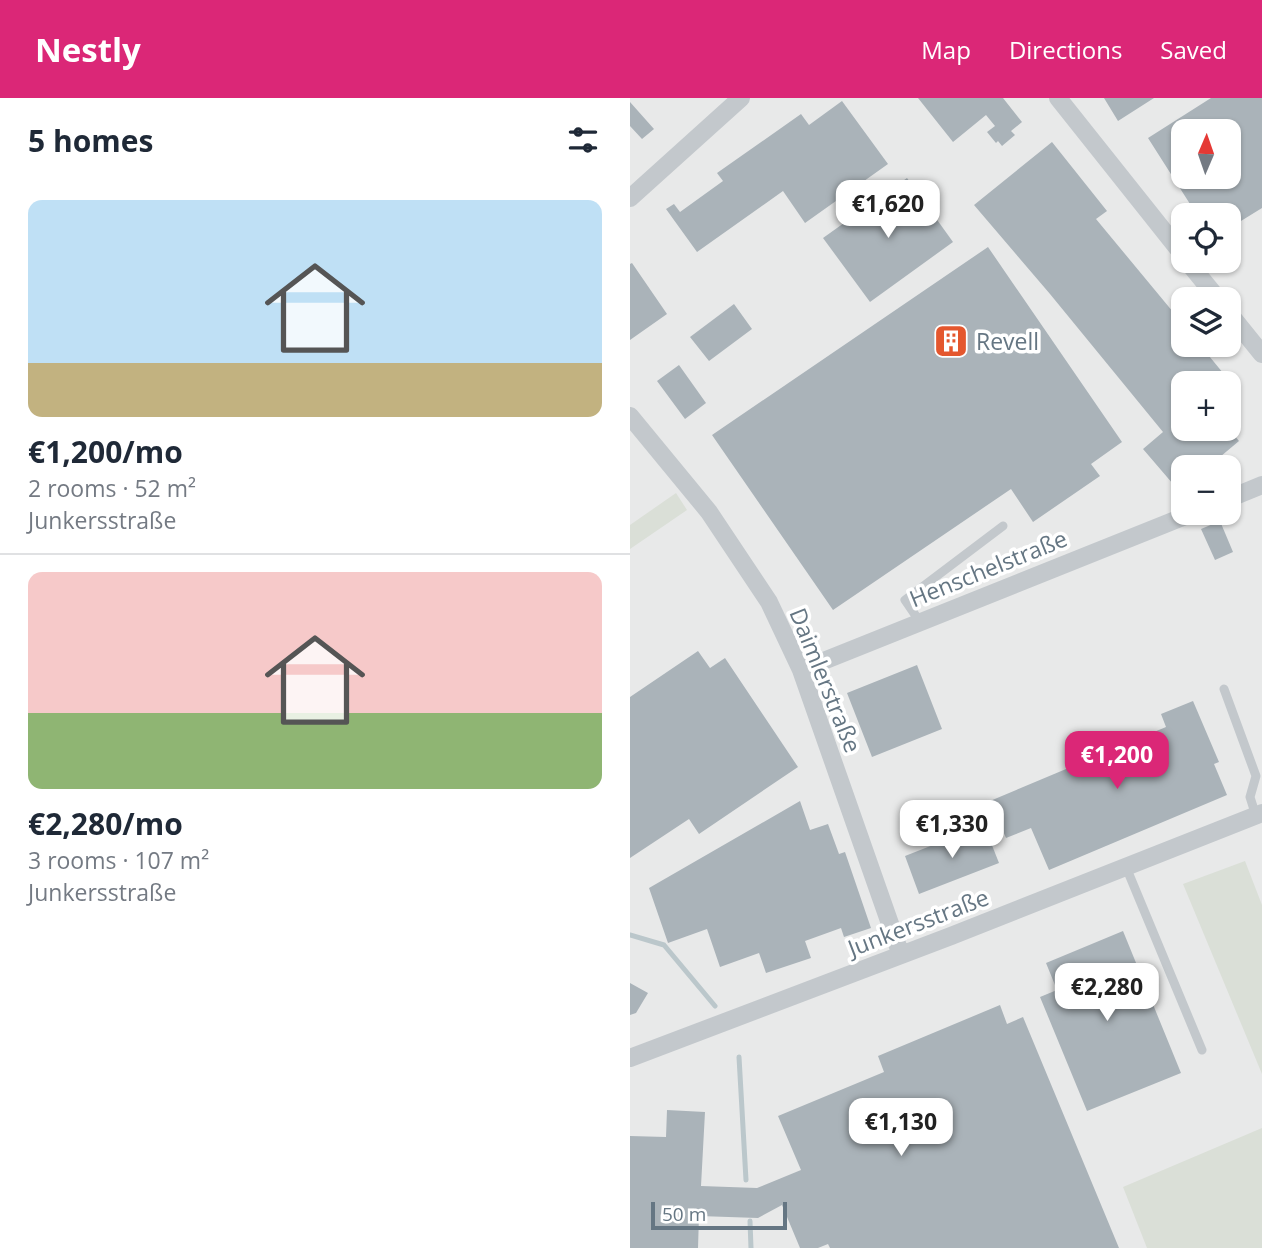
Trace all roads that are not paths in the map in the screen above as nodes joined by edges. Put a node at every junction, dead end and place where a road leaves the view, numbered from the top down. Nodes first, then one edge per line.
1 (741, 98) edge
2 (1058, 98) edge
3 (630, 198) edge
4 (1171, 240) edge
5 (1197, 273) edge
6 (1209, 287) edge
7 (1241, 328) edge
8 (1262, 354) edge
9 (630, 416) edge
10 (1262, 485) edge
11 (1241, 494) edge
12 (1171, 522) edge
13 (1003, 526) dead end
14 (920, 622) junction
15 (801, 670) junction
16 (1224, 689) dead end
17 (1259, 815) edge
18 (1126, 867) junction
19 (901, 955) junction
20 (1202, 1050) dead end
21 (630, 1058) edge

1 - 3 street
2 - 4 street
5 - 6 street
7 - 8 street
9 - 15 street, Daimlerstraße
10 - 11 street
12 - 14 street, Henschelstraße
13 - 14 lane
14 - 15 street, Henschelstraße
15 - 19 street, Daimlerstraße
16 - 17 lane
17 - 18 street, Junkersstraße
18 - 19 street, Junkersstraße
18 - 20 lane
19 - 21 street, Junkersstraße

